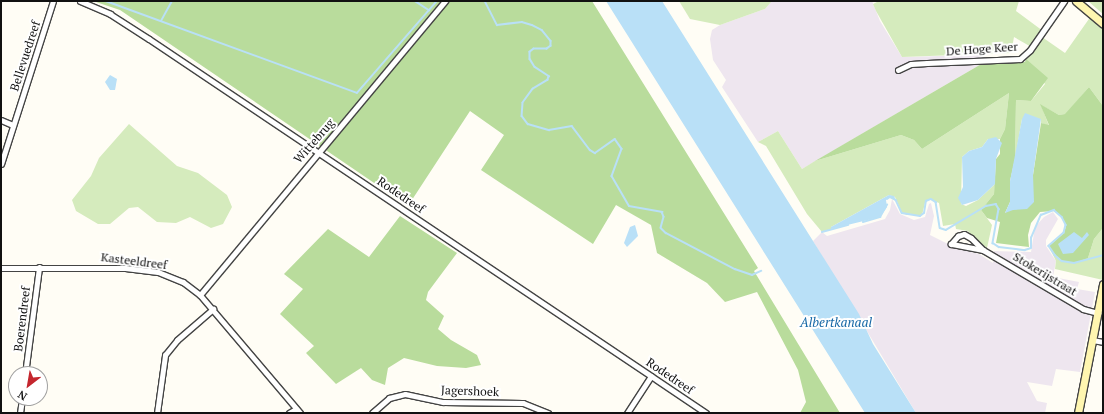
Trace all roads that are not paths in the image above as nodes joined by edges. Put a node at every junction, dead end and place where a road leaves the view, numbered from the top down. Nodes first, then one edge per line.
1 (53, 1) edge
2 (80, 1) edge
3 (445, 1) edge
4 (1064, 1) edge
5 (1076, 1) edge
6 (1103, 24) edge
7 (898, 70) dead end
8 (1, 120) edge
9 (13, 125) junction
10 (318, 152) junction
11 (1, 164) edge
12 (983, 250) junction
13 (39, 267) junction
14 (1, 268) edge
15 (1103, 284) edge
16 (200, 295) junction
17 (212, 309) junction
18 (1098, 313) junction
19 (1092, 340) junction
20 (1103, 342) edge
21 (26, 366) edge
22 (651, 376) junction
23 (298, 411) edge
24 (157, 413) edge
25 (289, 413) edge
26 (372, 413) edge
27 (548, 413) edge
28 (627, 413) edge
29 (706, 413) edge
30 (1078, 413) edge

1 - 9 street, Bellevuedreef
2 - 10 street, Rodedreef
3 - 10 street, Wittebrug
4 - 7 street, De Hoge Keer
5 - 6 street
8 - 9 street
9 - 11 street, Bellevuedreef
10 - 16 street, Wittebrug
10 - 22 street, Rodedreef
12 - 12 street, Stokerijstraat
12 - 18 street, Stokerijstraat
13 - 14 street, Kasteeldreef
13 - 16 street, Kasteeldreef
13 - 21 street, Boerendreef
15 - 18 street
16 - 17 street, Kasteeldreef
17 - 23 street, Kasteeldreef
17 - 24 street
18 - 19 street
19 - 20 street
19 - 30 street
22 - 28 street
22 - 29 street, Rodedreef
23 - 25 street
26 - 27 street, Jagershoek

